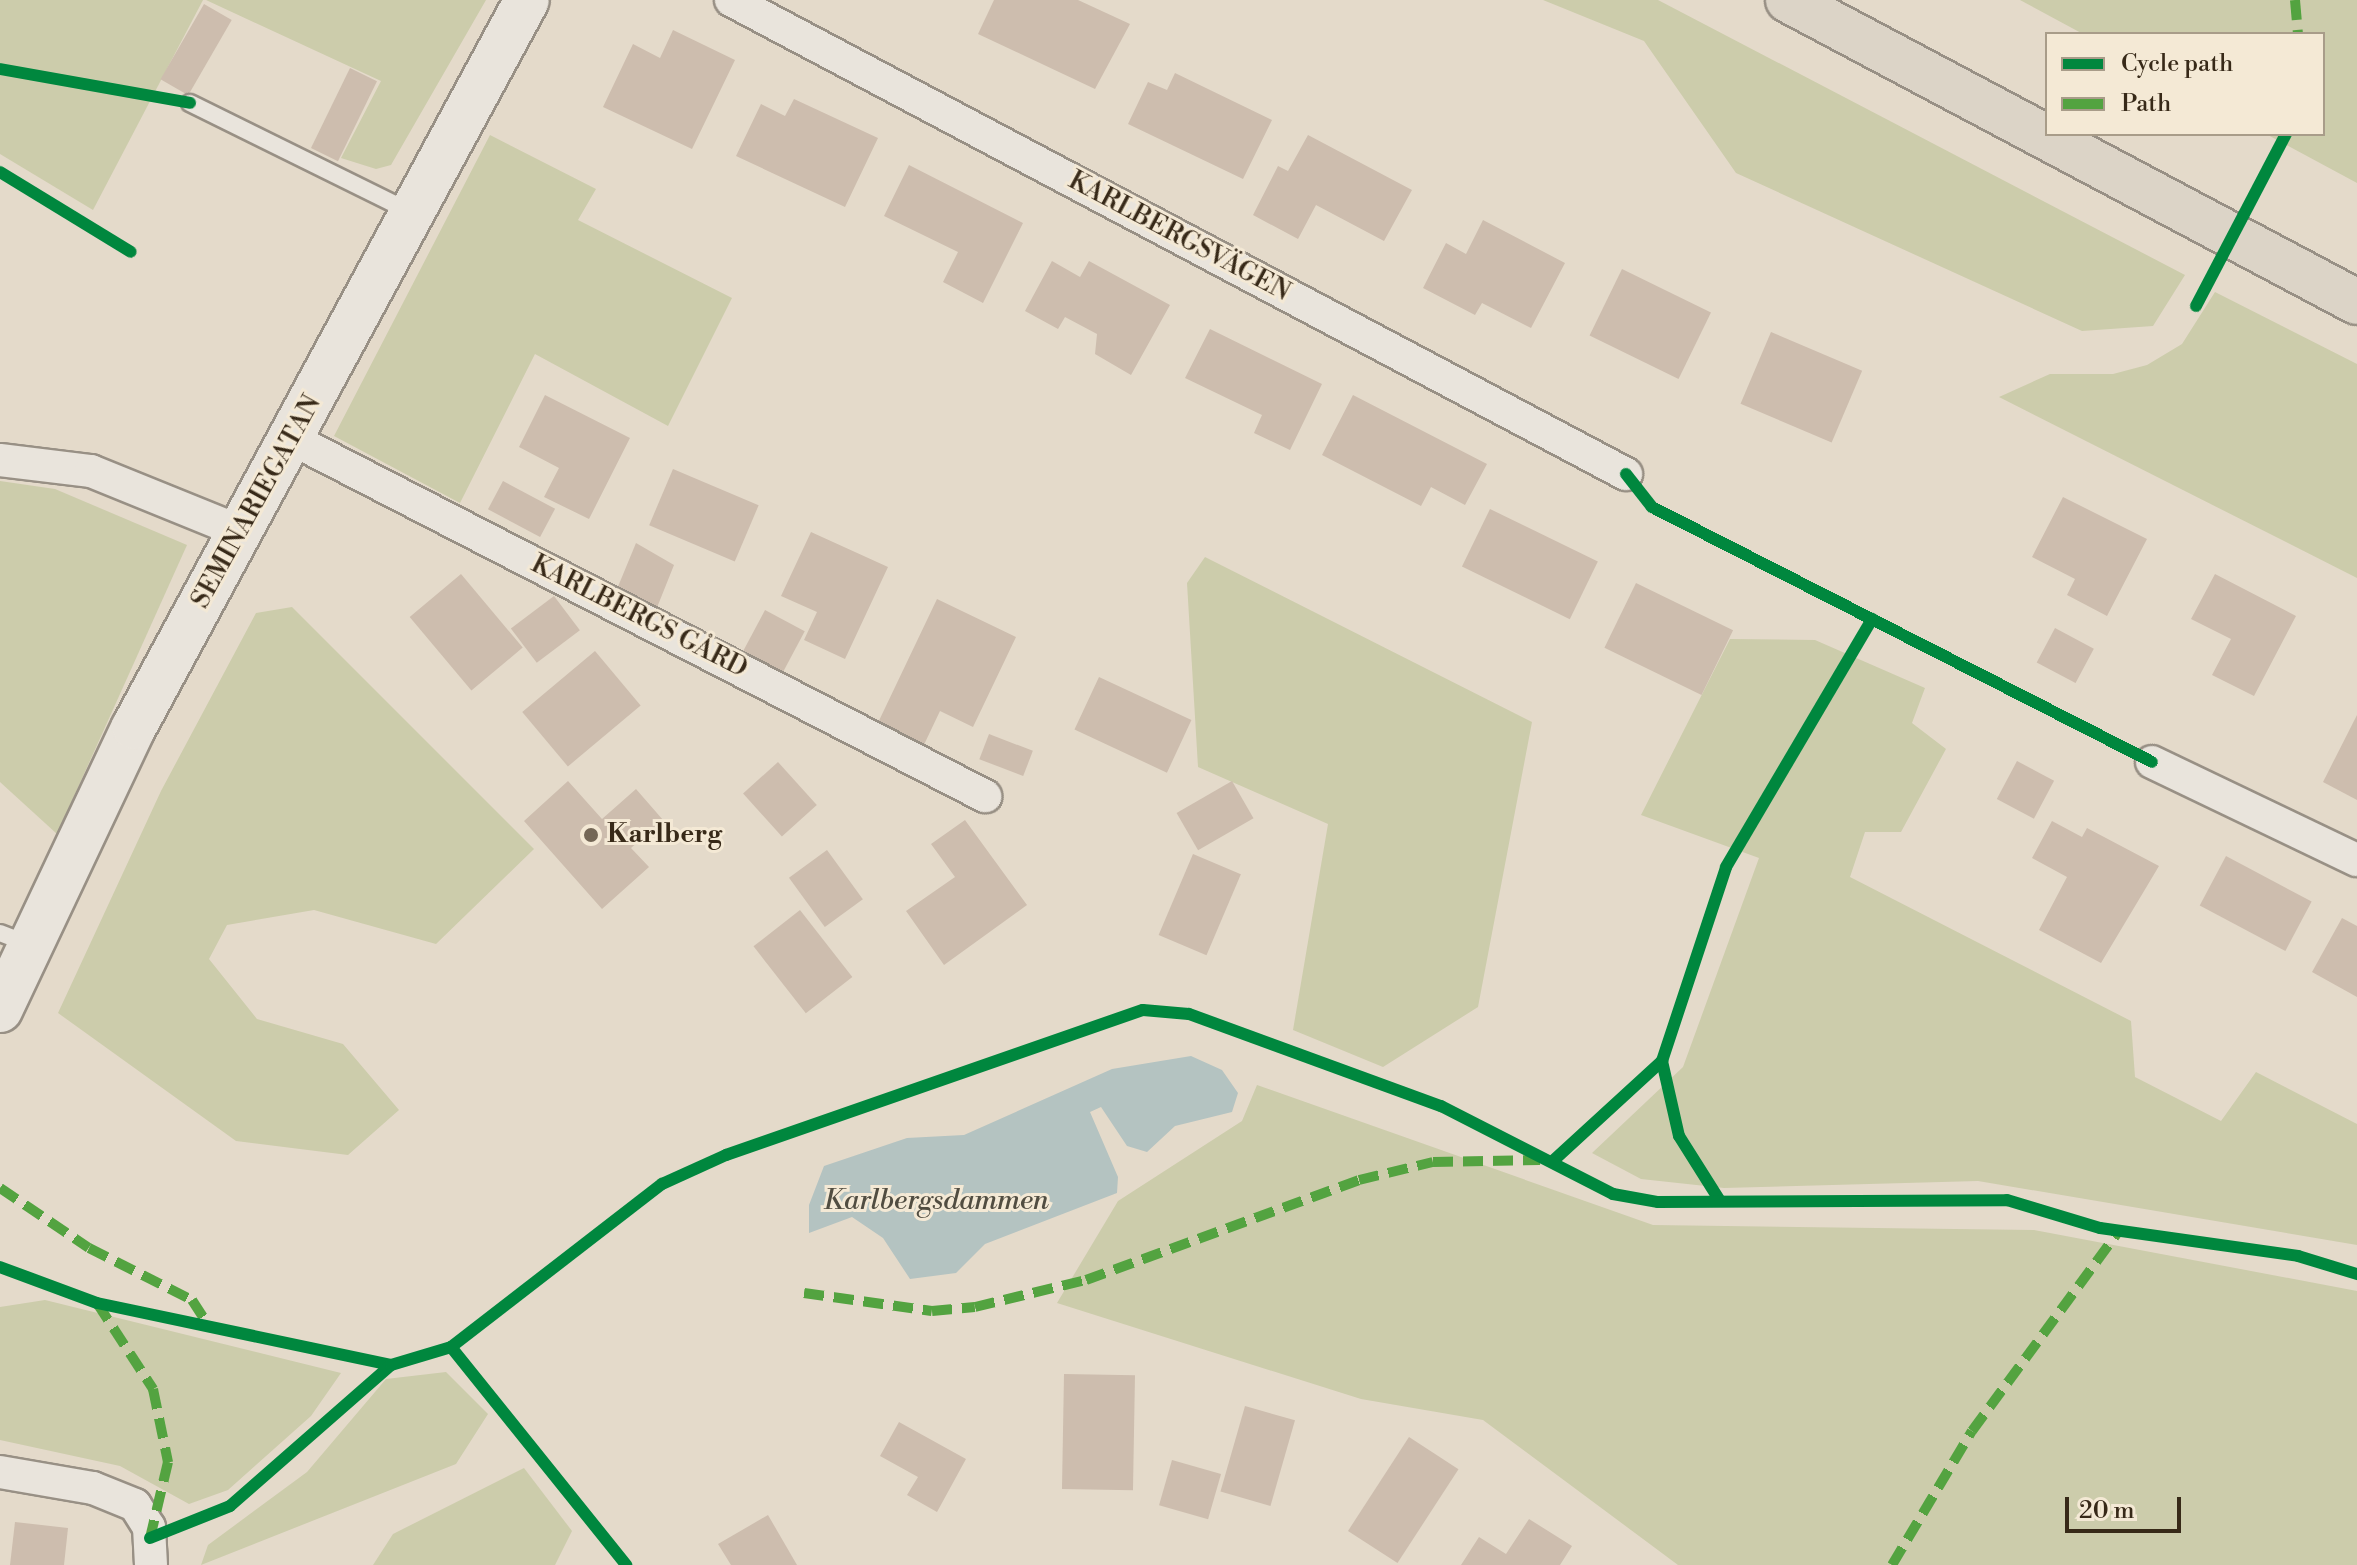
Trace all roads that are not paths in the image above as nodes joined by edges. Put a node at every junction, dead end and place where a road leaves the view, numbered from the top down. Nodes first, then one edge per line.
1 (527, 0) edge
2 (731, 0) edge
3 (1788, 0) edge
4 (190, 103) dead end
5 (412, 212) junction
6 (2357, 302) edge
7 (292, 439) junction
8 (0, 460) edge
9 (1626, 474) dead end
10 (241, 532) junction
11 (2152, 762) dead end
12 (985, 796) dead end
13 (2357, 860) edge
14 (15, 939) edge
15 (0, 1010) edge
16 (0, 1472) edge
17 (151, 1565) edge

1 - 5 street, SEMINARIEGATAN
2 - 9 street, KARLBERGSVÄGEN
3 - 6 highway
4 - 5 lane
5 - 7 street, SEMINARIEGATAN
7 - 10 street, SEMINARIEGATAN
7 - 12 street, KARLBERGS GÅRD
8 - 10 street
10 - 14 street, SEMINARIEGATAN
11 - 13 street
14 - 15 street, SEMINARIEGATAN
16 - 17 street

